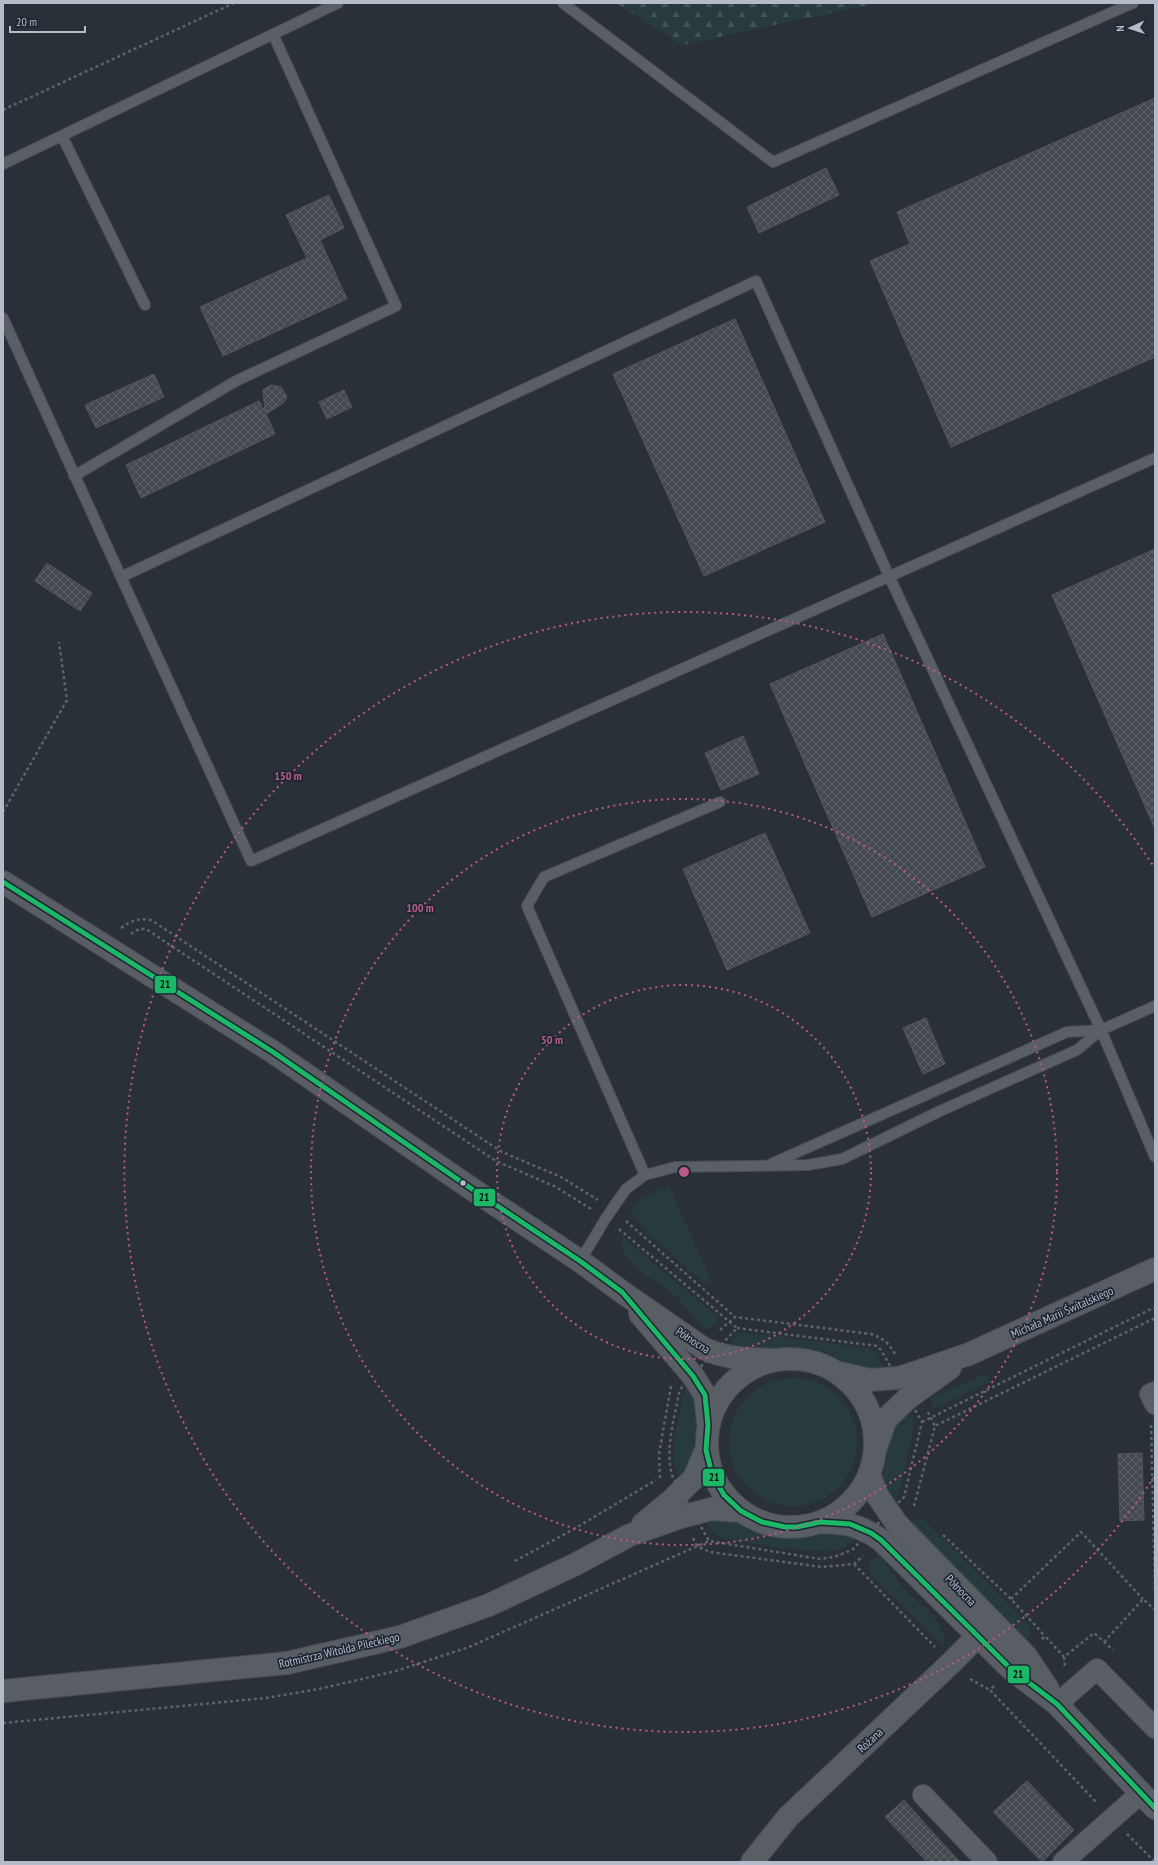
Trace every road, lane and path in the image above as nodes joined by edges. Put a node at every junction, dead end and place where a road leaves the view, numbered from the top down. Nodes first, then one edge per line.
1 (234, 3) edge
2 (338, 3) edge
3 (563, 3) edge
4 (1133, 3) edge
5 (273, 34) junction
6 (3, 110) edge
7 (62, 136) junction
8 (3, 164) edge
9 (145, 305) dead end
10 (3, 318) edge
11 (1155, 458) edge
12 (74, 476) junction
13 (889, 576) junction
14 (121, 577) junction
15 (59, 642) dead end
16 (720, 802) dead end
17 (3, 812) edge
18 (3, 882) edge
19 (120, 929) dead end
20 (114, 953) junction
21 (1155, 1006) edge
22 (1101, 1030) junction
23 (1155, 1157) edge
24 (765, 1166) junction
25 (645, 1175) junction
26 (612, 1209) junction
27 (606, 1218) junction
28 (580, 1261) junction
29 (1155, 1269) edge
30 (622, 1292) junction
31 (1155, 1307) edge
32 (735, 1317) junction
33 (1155, 1318) edge
34 (728, 1321) junction
35 (737, 1328) junction
36 (708, 1351) junction
37 (774, 1360) junction
38 (689, 1371) junction
39 (839, 1373) junction
40 (908, 1386) junction
41 (1153, 1397) edge
42 (931, 1418) junction
43 (922, 1422) junction
44 (708, 1425) junction
45 (935, 1426) junction
46 (706, 1450) junction
47 (875, 1451) junction
48 (869, 1474) junction
49 (660, 1478) junction
50 (1154, 1487) edge
51 (904, 1497) junction
52 (682, 1505) junction
53 (914, 1506) junction
54 (741, 1511) junction
55 (919, 1512) dead end
56 (893, 1519) junction
57 (820, 1522) junction
58 (942, 1534) dead end
59 (876, 1536) junction
60 (515, 1561) dead end
61 (854, 1564) junction
62 (1155, 1589) edge
63 (1011, 1599) junction
64 (1143, 1599) junction
65 (1155, 1610) edge
66 (985, 1629) junction
67 (1044, 1636) dead end
68 (1104, 1642) dead end
69 (951, 1663) junction
70 (3, 1691) edge
71 (1057, 1704) junction
72 (1155, 1728) edge
73 (923, 1795) dead end
74 (1148, 1800) edge
75 (752, 1862) edge
76 (987, 1862) edge
77 (1063, 1862) edge

1 - 6 path
2 - 5 lane
3 - 4 lane
5 - 7 lane
5 - 12 lane
7 - 8 lane
7 - 9 lane
10 - 12 lane
11 - 13 lane
12 - 14 lane
13 - 14 lane
13 - 14 lane
13 - 22 lane
15 - 17 path
16 - 25 lane
18 - 20 street, Północna
19 - 26 path
20 - 27 path
20 - 28 street, Północna
21 - 22 lane
22 - 23 lane
22 - 24 lane
22 - 24 lane
24 - 25 lane
25 - 26 lane
26 - 27 lane
26 - 32 path
27 - 28 lane
27 - 34 path
28 - 30 street, Północna
29 - 40 street, Michała Marii Świtalskiego
30 - 36 street, Północna
30 - 38 street, Północna
31 - 42 path
32 - 34 path
32 - 40 path
33 - 45 path
34 - 35 path
34 - 36 path
35 - 36 path
35 - 40 path
36 - 37 street, Północna
36 - 38 path
37 - 39 street
37 - 44 street
38 - 44 street, Północna
38 - 49 path
38 - 52 path
39 - 40 street
39 - 47 street
40 - 42 path
40 - 43 path
40 - 47 street, Michała Marii Świtalskiego
41 - 50 path
42 - 43 path
42 - 45 path
43 - 51 path
44 - 46 street
45 - 53 path
46 - 52 street, Rotmistrza Witolda Pileckiego
46 - 54 street
47 - 48 street
48 - 56 street, Północna
48 - 57 street
49 - 52 path
49 - 60 path
50 - 62 path
51 - 53 path
51 - 56 path
52 - 54 street, Rotmistrza Witolda Pileckiego
52 - 59 path
52 - 61 path
52 - 70 street, Rotmistrza Witolda Pileckiego
53 - 55 path
53 - 56 path
54 - 57 street
56 - 59 path
56 - 66 street, Północna
57 - 59 street, Północna
58 - 63 path
59 - 61 path
59 - 66 street, Północna
61 - 69 path
63 - 64 path
63 - 67 path
64 - 65 path
64 - 68 path
66 - 69 street, Różana
66 - 71 street, Północna
69 - 75 street, Różana
71 - 72 street
71 - 74 street, Północna
73 - 76 street
74 - 77 street

